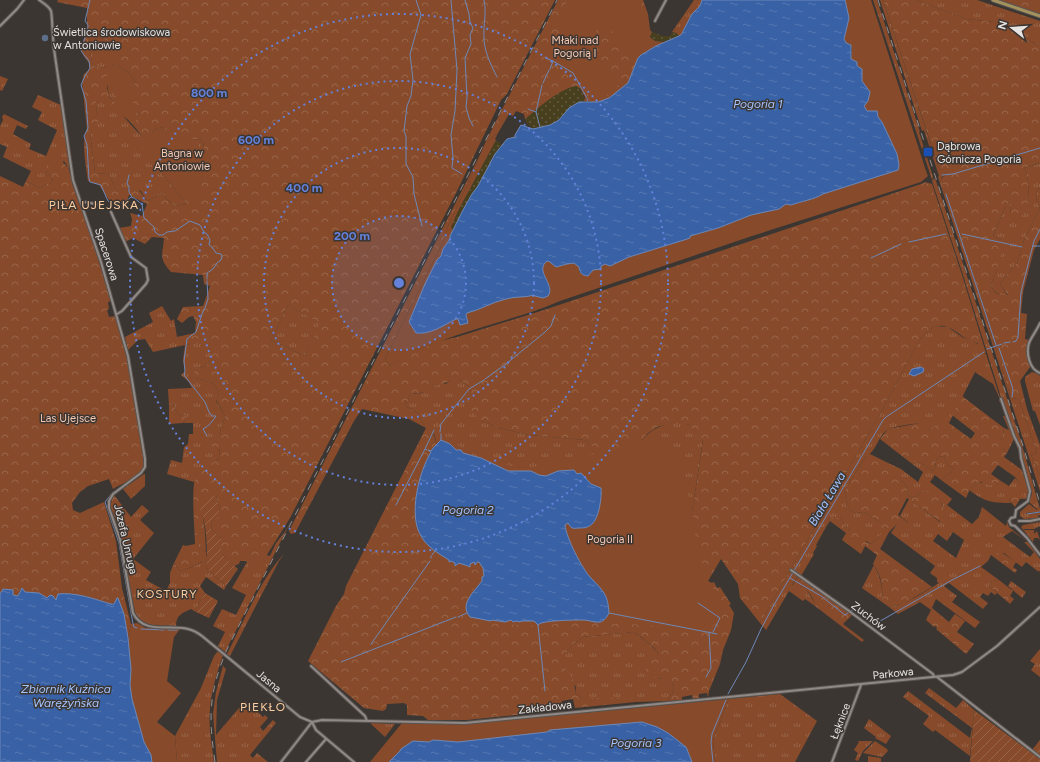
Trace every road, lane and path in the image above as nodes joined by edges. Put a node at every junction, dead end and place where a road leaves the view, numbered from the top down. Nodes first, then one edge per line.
1 (24, 0) edge
2 (39, 0) edge
3 (666, 0) edge
4 (993, 0) edge
5 (1040, 16) edge
6 (655, 21) dead end
7 (0, 26) edge
8 (81, 203) junction
9 (101, 205) dead end
10 (111, 212) dead end
11 (116, 314) junction
12 (1040, 323) edge
13 (1040, 373) edge
14 (1001, 399) dead end
15 (143, 470) joint
16 (1015, 516) junction
17 (1040, 519) edge
18 (1019, 521) junction
19 (1016, 526) junction
20 (1040, 555) edge
21 (791, 570) dead end
22 (1040, 607) edge
23 (166, 628) joint
24 (311, 666) dead end
25 (936, 677) junction
26 (861, 685) junction
27 (724, 698) joint
28 (367, 721) junction
29 (312, 722) junction
30 (326, 739) junction
31 (1040, 757) edge
32 (281, 762) edge
33 (306, 762) edge
34 (354, 762) edge
35 (832, 762) edge

1 - 7 street
2 - 8 street, Spacerowa
3 - 6 street
4 - 5 street
8 - 9 street
8 - 11 street, Spacerowa
10 - 11 street
11 - 15 street, Spacerowa
12 - 13 street
14 - 16 street
15 - 23 street, Józefa Unruga
16 - 18 street
16 - 19 street
17 - 18 street
18 - 19 street
19 - 20 street
21 - 25 street, Zuchów
22 - 25 street, Parkowa
23 - 29 street, Jasna
24 - 28 street
25 - 26 street, Parkowa
25 - 31 street, Zuchów
26 - 27 street, Parkowa
26 - 35 street, Łęknice
27 - 28 street, Zakładowa
28 - 29 street, Zakładowa
29 - 30 street, Jasna
29 - 32 street
30 - 33 street
30 - 34 street, Jasna

